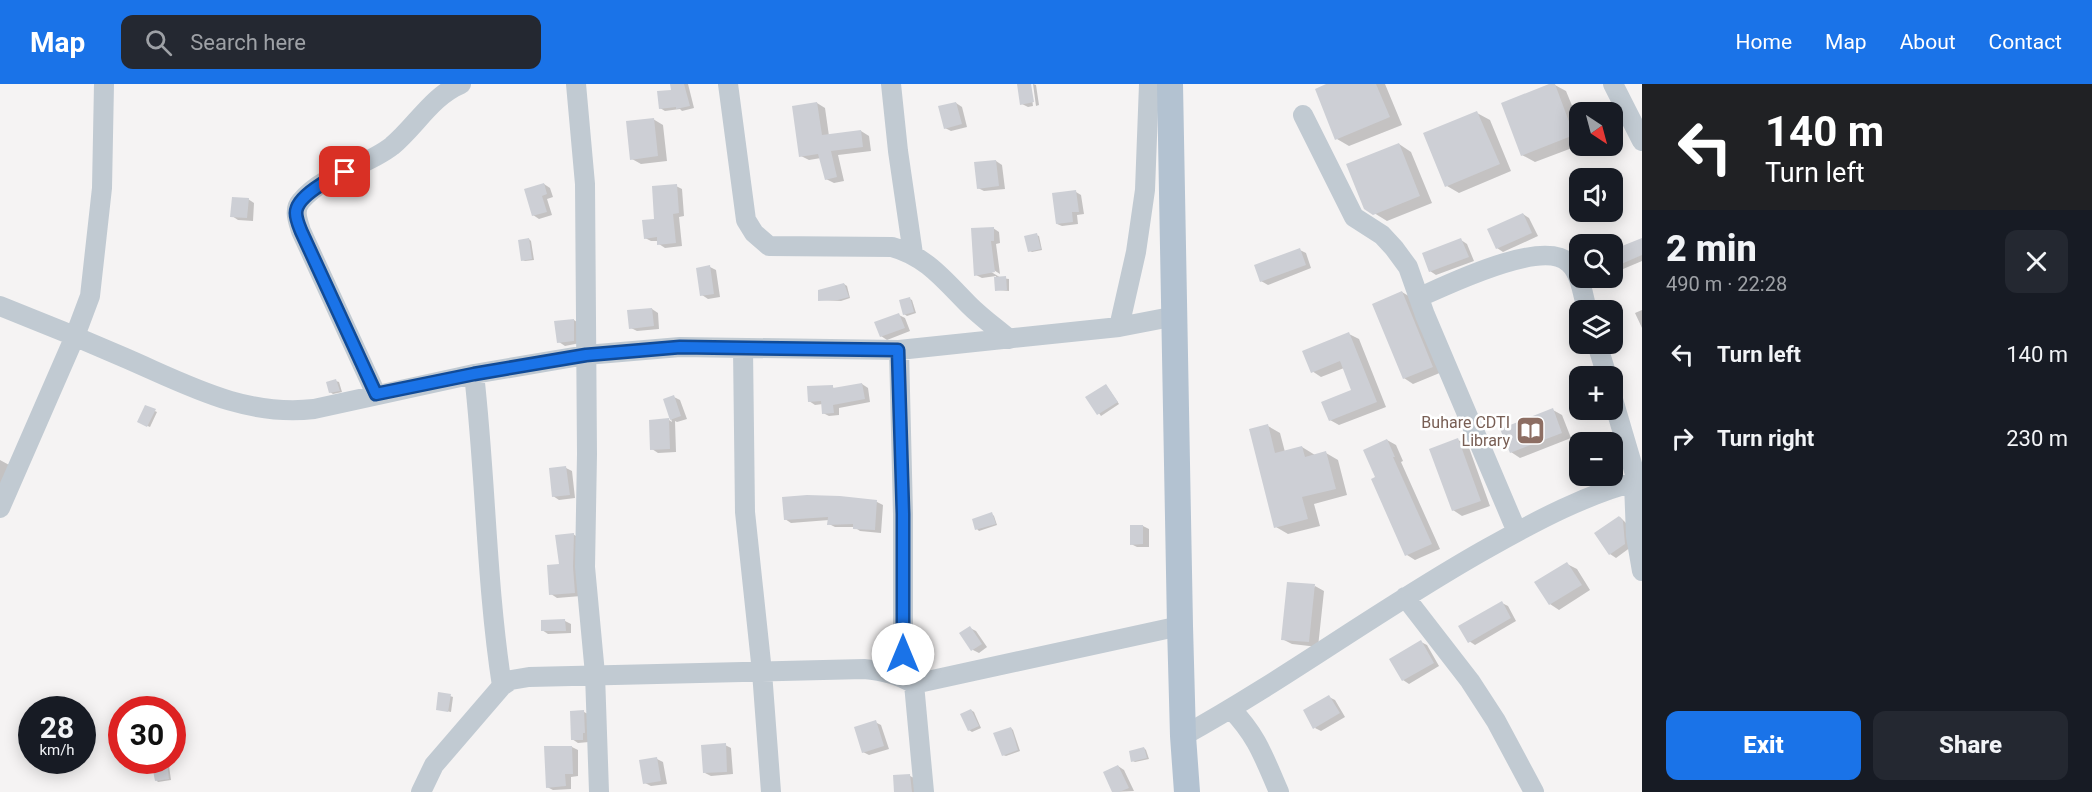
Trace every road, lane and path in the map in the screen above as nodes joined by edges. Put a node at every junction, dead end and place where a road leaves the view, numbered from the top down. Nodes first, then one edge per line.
1 (104, 84) edge
2 (461, 84) edge
3 (576, 84) edge
4 (728, 84) edge
5 (891, 84) edge
6 (1149, 84) edge
7 (1170, 84) edge
8 (1613, 84) edge
9 (1303, 115) dead end
10 (1642, 141) edge
11 (914, 254) junction
12 (1420, 297) junction
13 (1584, 300) edge
14 (0, 306) edge
15 (1176, 316) junction
16 (1119, 327) junction
17 (75, 336) junction
18 (1009, 339) junction
19 (743, 349) junction
20 (898, 350) junction
21 (586, 355) junction
22 (474, 374) junction
23 (376, 394) junction
24 (1619, 420) edge
25 (1638, 482) edge
26 (0, 508) edge
27 (1517, 532) junction
28 (1642, 571) edge
29 (1405, 597) junction
30 (1180, 626) junction
31 (762, 672) junction
32 (595, 674) junction
33 (908, 681) junction
34 (502, 686) junction
35 (1231, 709) junction
36 (1183, 736) junction
37 (421, 792) edge
38 (599, 792) edge
39 (771, 792) edge
40 (924, 792) edge
41 (1187, 792) edge
42 (1279, 792) edge
43 (1534, 792) edge

1 - 17 street
2 - 23 street
3 - 21 street
4 - 11 street
5 - 11 street
6 - 16 street
7 - 15 main road
8 - 10 street
9 - 12 street
11 - 18 street
12 - 13 street
12 - 27 street
14 - 17 street
15 - 16 street
15 - 30 main road
16 - 18 street
17 - 23 street
17 - 26 street
18 - 20 street
19 - 20 street
19 - 21 street
19 - 31 street
20 - 33 street
21 - 22 street
21 - 32 street
22 - 23 street
22 - 34 street
24 - 25 street
25 - 27 street
25 - 28 street
27 - 29 street
29 - 35 street
29 - 43 street
30 - 33 street
30 - 36 main road
31 - 32 street
31 - 33 street
31 - 39 street
32 - 34 street
32 - 38 street
33 - 40 street
34 - 37 street
35 - 36 street
35 - 42 street
36 - 41 main road

